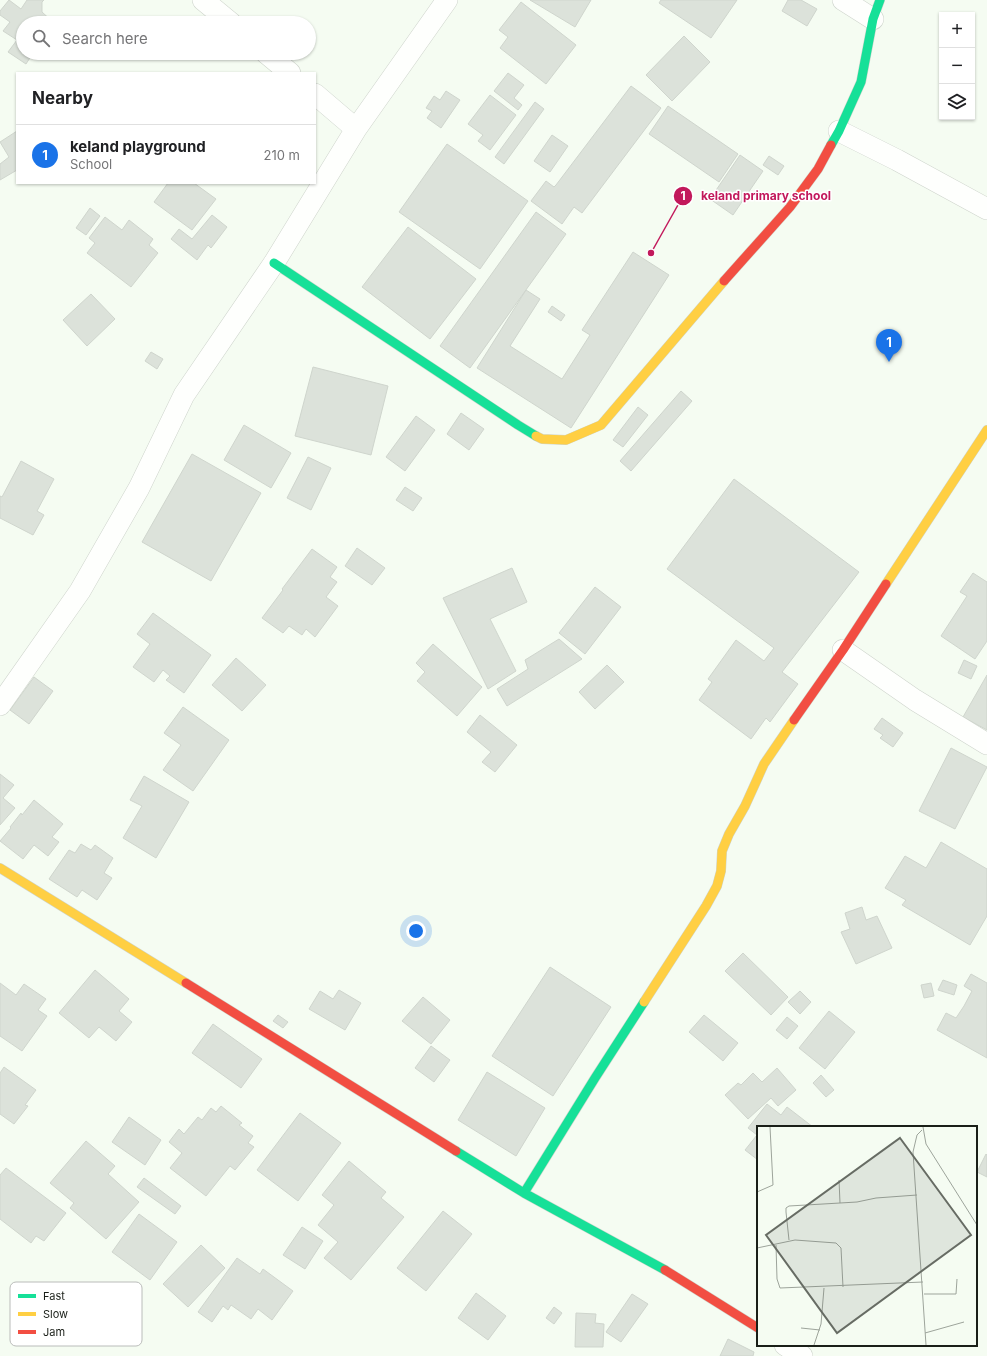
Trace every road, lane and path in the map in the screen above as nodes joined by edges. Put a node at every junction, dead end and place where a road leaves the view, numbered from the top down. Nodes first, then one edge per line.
1 (203, 0) edge
2 (447, 0) edge
3 (843, 0) edge
4 (877, 9) edge
5 (222, 16) edge
6 (274, 60) edge
7 (289, 72) edge
8 (316, 95) edge
9 (356, 129) junction
10 (839, 131) junction
11 (987, 209) edge
12 (274, 263) junction
13 (987, 430) edge
14 (843, 650) junction
15 (0, 705) edge
16 (987, 744) edge
17 (0, 868) edge
18 (524, 1193) junction
19 (757, 1327) edge
20 (787, 1346) edge
21 (802, 1356) edge

1 - 5 street
2 - 9 street
3 - 4 street
4 - 10 street
6 - 7 street
8 - 9 street
9 - 12 street
10 - 11 street
10 - 12 street
12 - 15 street
13 - 14 street
14 - 16 street
14 - 18 street
17 - 18 street
18 - 19 street
20 - 21 street

